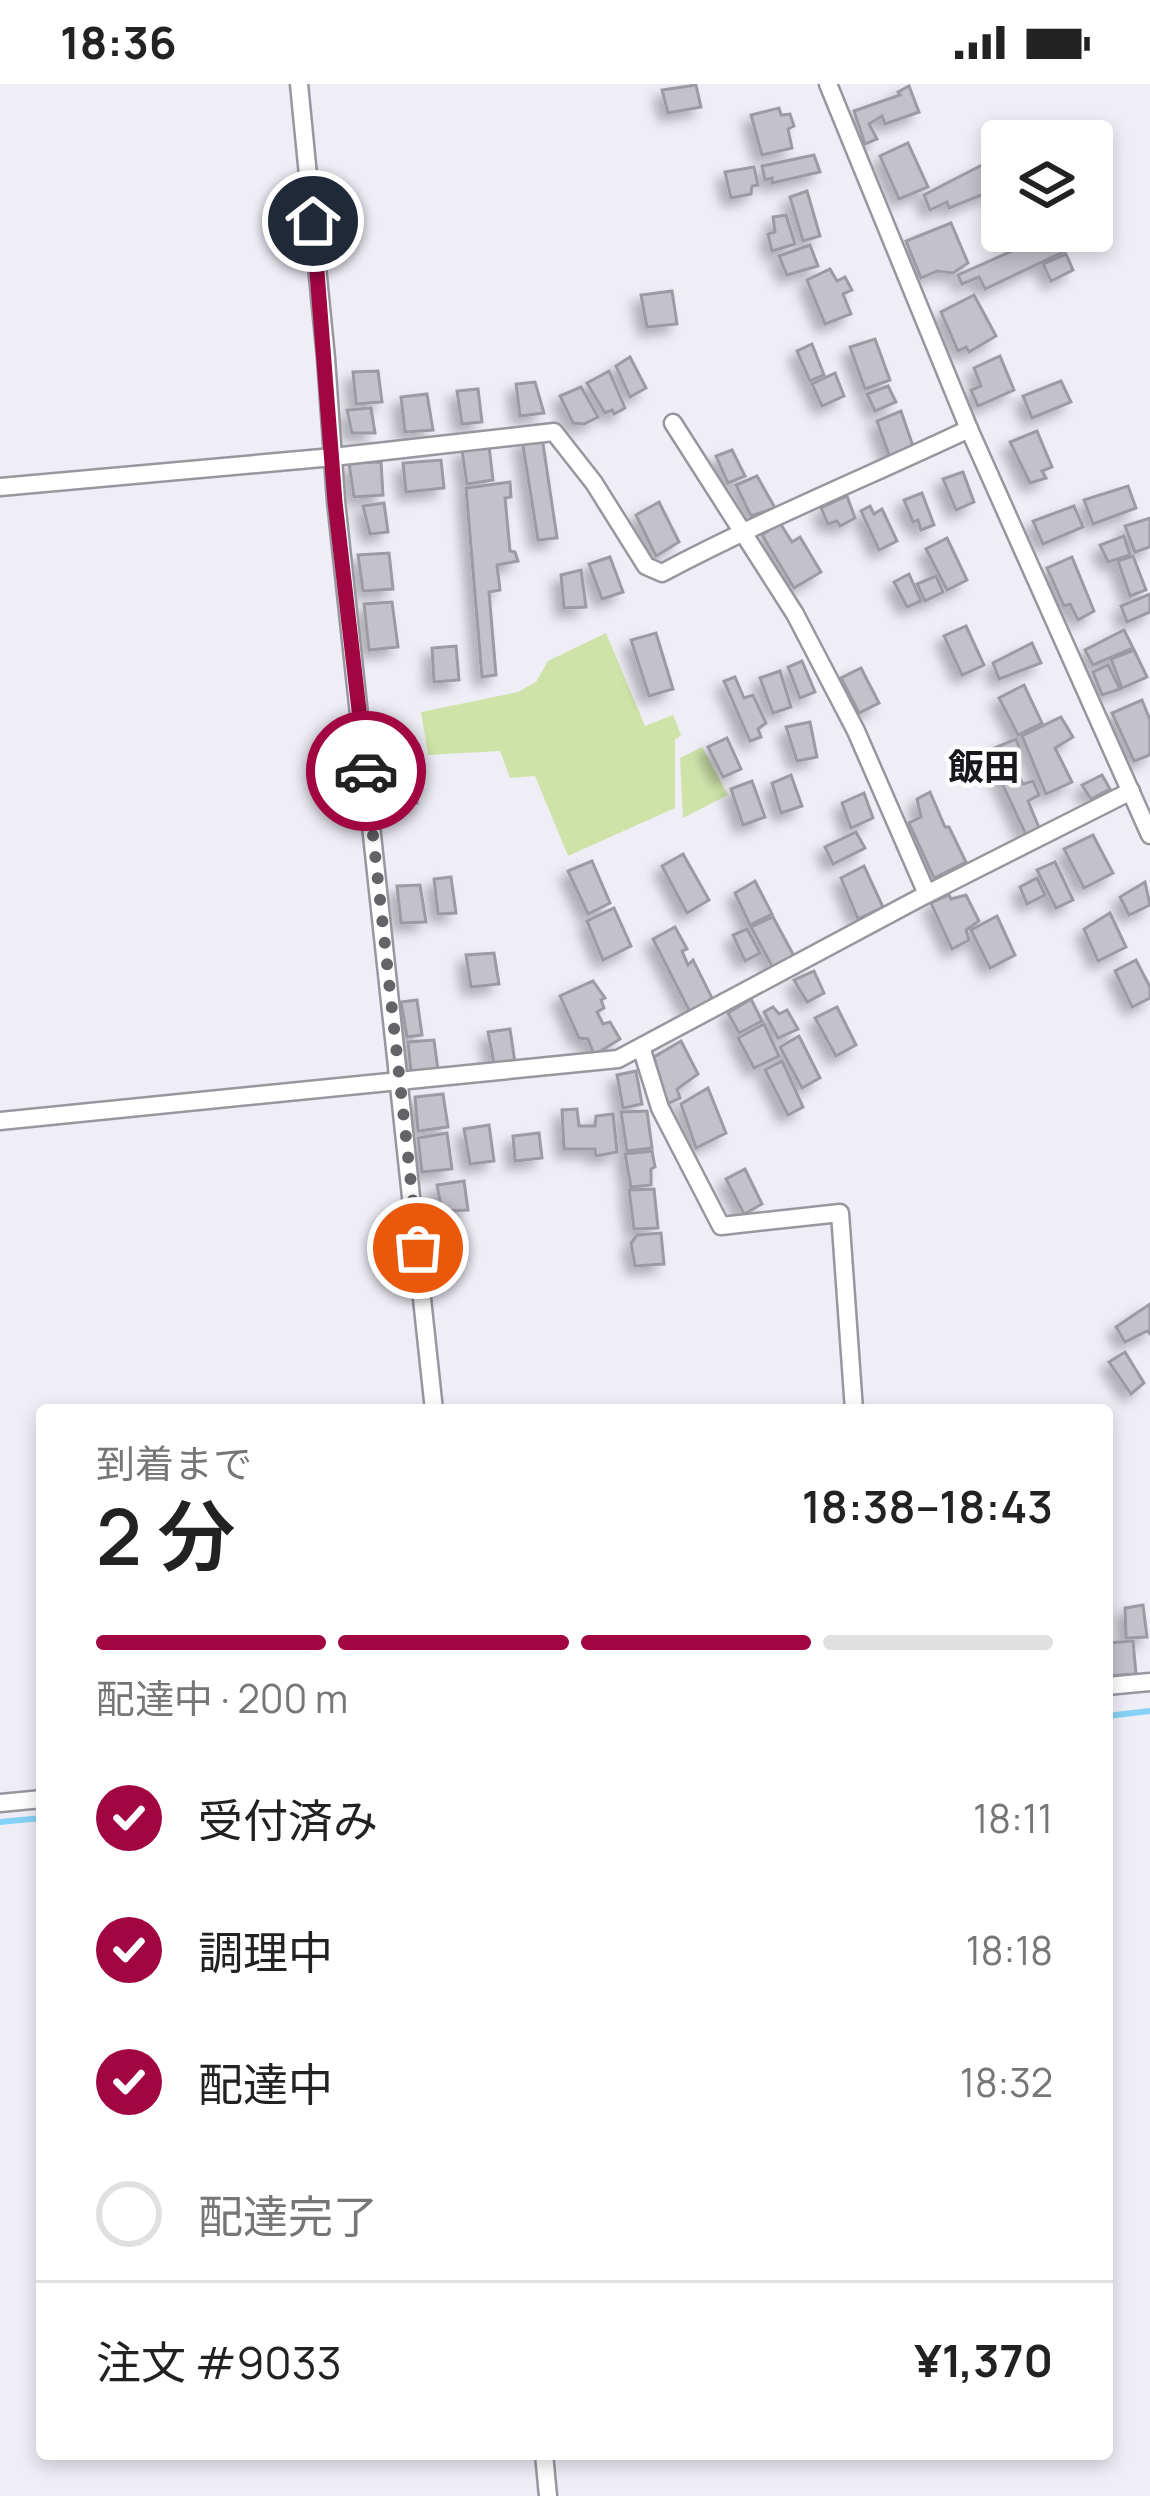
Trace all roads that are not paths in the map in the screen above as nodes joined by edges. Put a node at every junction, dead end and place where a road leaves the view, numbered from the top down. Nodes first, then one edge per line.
1 (299, 84) edge
2 (828, 84) edge
3 (673, 423) dead end
4 (969, 429) junction
5 (333, 458) junction
6 (0, 488) edge
7 (742, 531) junction
8 (1131, 791) junction
9 (1150, 835) edge
10 (926, 894) junction
11 (641, 1050) junction
12 (401, 1078) junction
13 (0, 1121) edge
14 (433, 1404) edge
15 (854, 1404) edge
16 (1150, 1682) edge
17 (1113, 1685) edge
18 (36, 1799) edge
19 (0, 1803) edge
20 (545, 2460) edge
21 (548, 2496) edge

1 - 5 street
2 - 4 street
3 - 7 street
4 - 7 street
4 - 8 street
5 - 6 street
5 - 7 street
5 - 12 street
7 - 10 street
8 - 9 street
8 - 10 street
10 - 11 street
11 - 12 street
11 - 15 street
12 - 13 street
12 - 14 street
16 - 17 street
18 - 19 street
20 - 21 street

